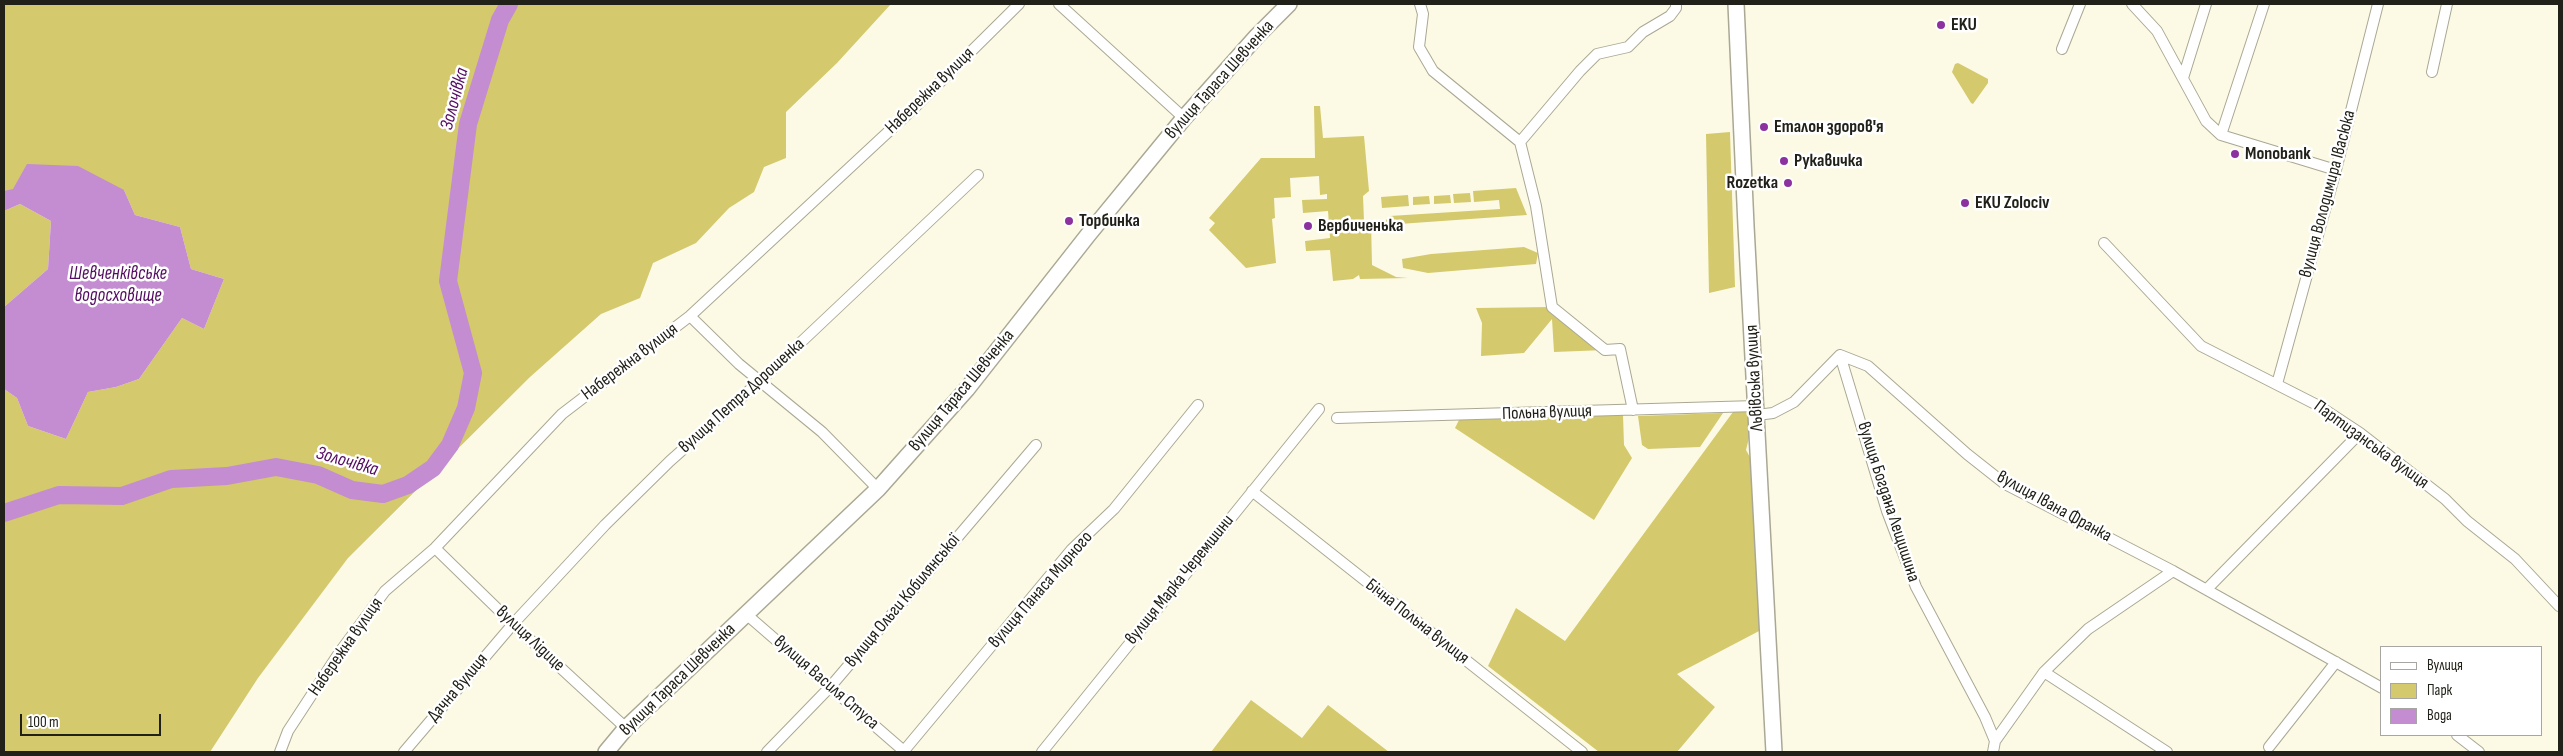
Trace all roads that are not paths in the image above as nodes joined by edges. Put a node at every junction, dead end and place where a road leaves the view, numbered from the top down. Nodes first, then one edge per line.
1 (1019, 4) edge
2 (1059, 4) edge
3 (1289, 4) edge
4 (1420, 4) edge
5 (1676, 4) edge
6 (1736, 4) edge
7 (2080, 4) edge
8 (2132, 4) edge
9 (2206, 4) edge
10 (2264, 4) edge
11 (2378, 4) edge
12 (2447, 4) edge
13 (2062, 49) dead end
14 (2432, 72) dead end
15 (2183, 78) junction
16 (1184, 118) junction
17 (2221, 135) junction
18 (1520, 142) junction
19 (2336, 170) junction
20 (978, 174) dead end
21 (2104, 243) dead end
22 (690, 316) junction
23 (1840, 355) junction
24 (761, 380) junction
25 (2277, 384) junction
26 (1198, 405) dead end
27 (1319, 409) dead end
28 (1633, 410) junction
29 (1757, 410) junction
30 (1337, 418) dead end
31 (2360, 433) junction
32 (1036, 445) dead end
33 (878, 489) junction
34 (1252, 491) junction
35 (435, 548) junction
36 (2173, 571) junction
37 (2207, 589) junction
38 (2559, 606) edge
39 (746, 614) junction
40 (513, 624) junction
41 (2336, 662) junction
42 (2044, 672) junction
43 (831, 686) junction
44 (2380, 687) edge
45 (626, 728) junction
46 (2458, 736) edge
47 (1995, 741) junction
48 (2269, 747) dead end
49 (280, 752) edge
50 (404, 752) edge
51 (606, 752) edge
52 (767, 752) edge
53 (904, 752) edge
54 (1042, 752) edge
55 (1582, 752) edge
56 (1774, 752) edge
57 (1993, 752) edge
58 (2167, 752) edge
59 (2478, 752) edge

1 - 22 street, Набережна вулиця
2 - 16 street
3 - 16 main road, вулиця Тараса Шевченка
4 - 18 street
5 - 18 street
6 - 29 main road, Львівська вулиця
7 - 13 street
8 - 15 street
9 - 15 street
10 - 17 street
11 - 19 street, вулиця Володимира Івасюка
12 - 14 street
15 - 17 street
16 - 33 main road, вулиця Тараса Шевченка
17 - 19 street
18 - 28 street
19 - 25 street, вулиця Володимира Івасюка
20 - 24 street, вулиця Петра Дорошенка
21 - 25 street, Партизанська вулиця
22 - 24 street
22 - 35 street, Набережна вулиця
23 - 29 street, Польна вулиця
23 - 36 street, вулиця Івана Франка
23 - 47 street, вулиця Богдана Лещишина
24 - 33 street
24 - 40 street, вулиця Петра Дорошенка
25 - 31 street, Партизанська вулиця
26 - 53 street, вулиця Панаса Мирного
27 - 34 street, вулиця Марка Черемшини
28 - 29 street, Польна вулиця
28 - 30 street, Польна вулиця
29 - 56 main road, Львівська вулиця
31 - 37 street
31 - 38 street, Партизанська вулиця
32 - 43 street, вулиця Ольги Кобилянської
33 - 39 main road, вулиця Тараса Шевченка
34 - 54 street, вулиця Марка Черемшини
34 - 55 street, Бічна Польна вулиця
35 - 40 street, вулиця Лідице
35 - 49 street, Набережна вулиця
36 - 37 street, вулиця Івана Франка
36 - 42 street
37 - 41 street, вулиця Івана Франка
39 - 43 street, вулиця Василя Стуса
39 - 45 main road, вулиця Тараса Шевченка
40 - 45 street, вулиця Лідице
40 - 50 street, Дачна вулиця
41 - 44 street, вулиця Івана Франка
41 - 48 street
42 - 47 street
42 - 58 street
43 - 52 street, вулиця Ольги Кобилянської
43 - 53 street, вулиця Василя Стуса
45 - 51 main road, вулиця Тараса Шевченка
46 - 59 street
47 - 57 street

